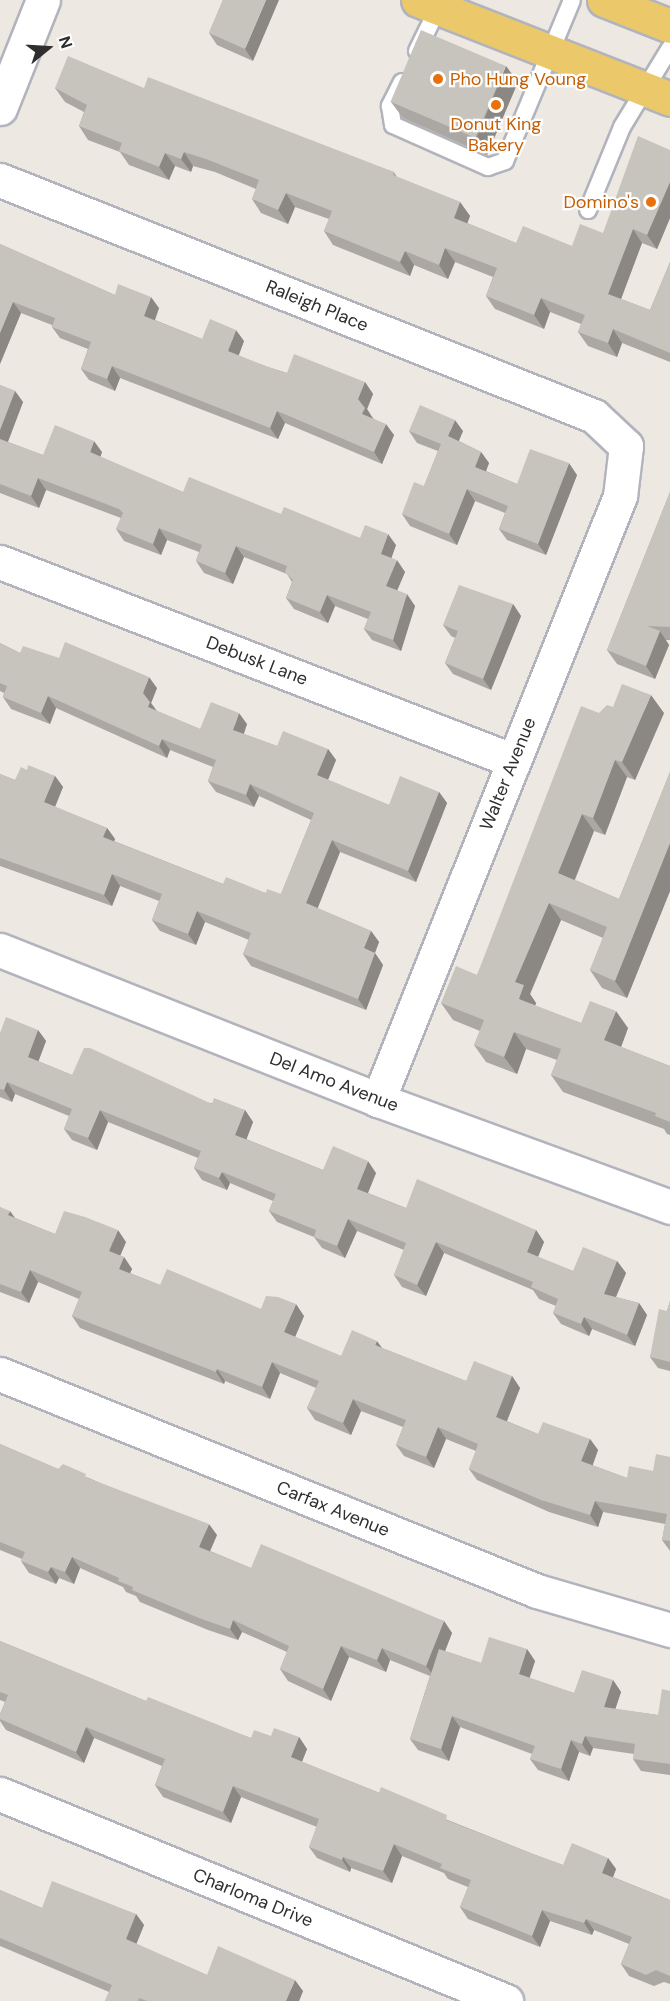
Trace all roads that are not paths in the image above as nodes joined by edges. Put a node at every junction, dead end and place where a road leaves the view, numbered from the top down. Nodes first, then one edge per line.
1 (43, 0) edge
2 (573, 0) edge
3 (603, 0) edge
4 (432, 3) edge
5 (670, 26) edge
6 (670, 48) edge
7 (550, 52) junction
8 (659, 95) edge
9 (0, 108) edge
10 (0, 180) edge
11 (588, 210) dead end
12 (626, 446) joint
13 (0, 562) edge
14 (514, 761) junction
15 (0, 950) edge
16 (378, 1100) junction
17 (670, 1207) edge
18 (0, 1374) edge
19 (670, 1630) edge
20 (0, 1794) edge
21 (506, 2001) edge

1 - 9 street
2 - 7 lane
3 - 5 main road
4 - 7 main road
4 - 7 lane
6 - 8 lane
7 - 8 main road
8 - 11 lane
10 - 12 street, Raleigh Place
12 - 14 street, Walter Avenue
13 - 14 street, Debusk Lane
14 - 16 street, Walter Avenue
15 - 16 street, Del Amo Avenue
16 - 17 street, Del Amo Avenue
18 - 19 street, Carfax Avenue
20 - 21 street, Charloma Drive

